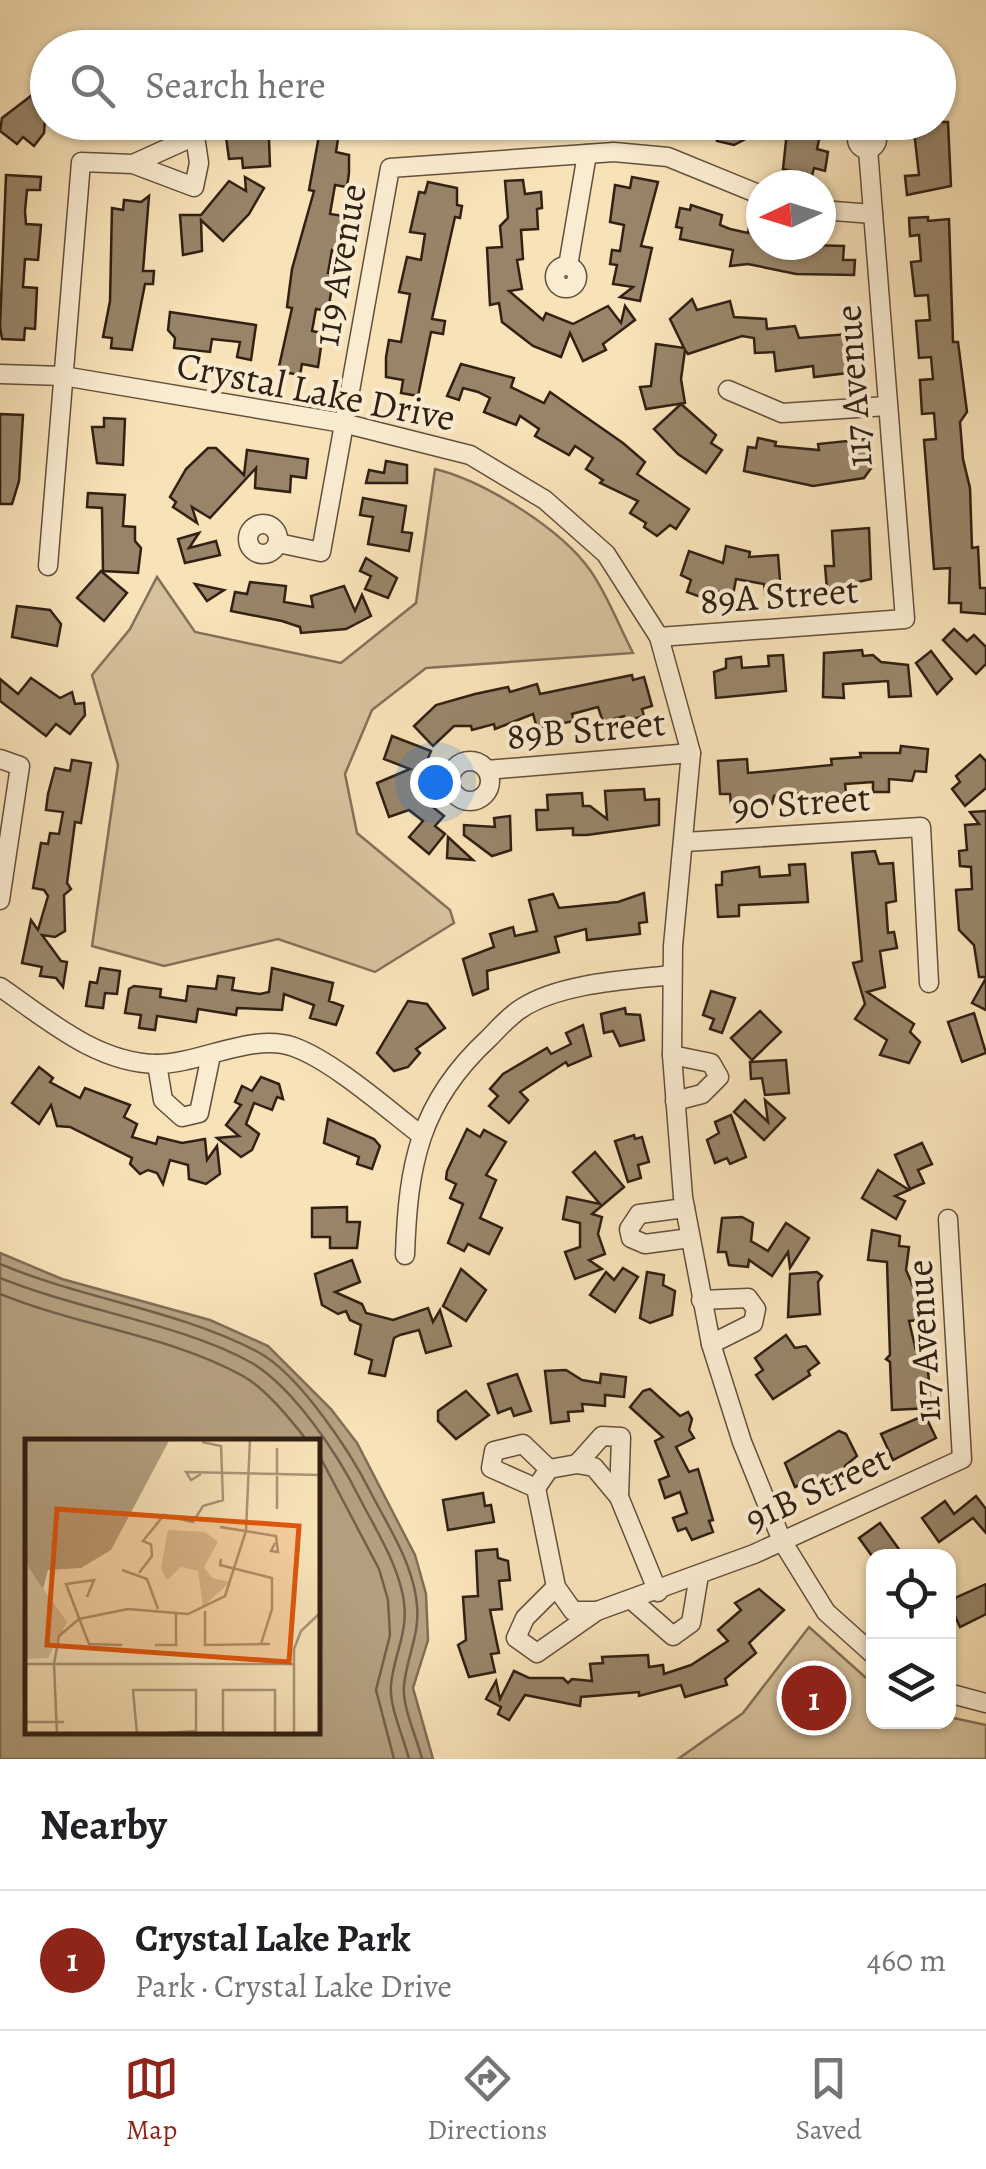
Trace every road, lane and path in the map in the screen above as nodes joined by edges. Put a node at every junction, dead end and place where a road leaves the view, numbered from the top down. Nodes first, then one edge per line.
1 (868, 148) dead end
2 (587, 154) junction
3 (134, 164) dead end
4 (746, 189) edge
5 (836, 211) edge
6 (873, 214) junction
7 (568, 266) dead end
8 (0, 374) edge
9 (62, 376) junction
10 (728, 390) dead end
11 (887, 406) junction
12 (343, 424) junction
13 (278, 543) dead end
14 (48, 566) dead end
15 (904, 619) joint
16 (659, 637) junction
17 (690, 753) junction
18 (0, 759) edge
19 (487, 770) dead end
20 (685, 842) junction
21 (0, 900) edge
22 (672, 976) junction
23 (930, 983) dead end
24 (0, 987) edge
25 (672, 1055) junction
26 (211, 1056) junction
27 (157, 1064) junction
28 (675, 1101) junction
29 (422, 1134) junction
30 (684, 1208) junction
31 (948, 1219) dead end
32 (690, 1238) junction
33 (405, 1254) dead end
34 (701, 1300) junction
35 (711, 1344) junction
36 (962, 1459) joint
37 (577, 1464) junction
38 (549, 1469) junction
39 (536, 1488) junction
40 (618, 1497) junction
41 (782, 1541) junction
42 (699, 1576) junction
43 (556, 1587) junction
44 (658, 1592) junction
45 (633, 1601) junction
46 (597, 1611) junction
47 (866, 1648) edge
48 (956, 1695) edge
49 (986, 1703) edge

1 - 6 street, 117 Avenue
2 - 4 street
2 - 7 street
2 - 12 street, 119 Avenue
3 - 9 street
5 - 6 street
6 - 11 street, 117 Avenue
8 - 9 street, Crystal Lake Drive
9 - 12 street, Crystal Lake Drive
9 - 14 street
10 - 11 street
11 - 15 street, 117 Avenue
12 - 13 street, 119 Avenue
12 - 16 street, Crystal Lake Drive
15 - 16 street, 89A Street
16 - 17 street, Crystal Lake Drive
17 - 19 street, 89B Street
17 - 20 street, Crystal Lake Drive
18 - 21 street
20 - 22 street, Crystal Lake Drive
20 - 23 street, 90 Street
22 - 25 street, Crystal Lake Drive
22 - 29 street
24 - 27 street
25 - 28 street, Crystal Lake Drive
25 - 28 street
26 - 27 street
26 - 27 street
26 - 29 street
28 - 30 street, Crystal Lake Drive
29 - 33 street
30 - 32 street, Crystal Lake Drive
30 - 32 street
31 - 36 street, 117 Avenue
32 - 34 street, Crystal Lake Drive
34 - 35 street, Crystal Lake Drive
34 - 35 street
35 - 41 street, Crystal Lake Drive
36 - 41 street, 91B Street
37 - 38 street
37 - 40 street
37 - 40 street
38 - 39 street
38 - 39 street
39 - 43 street
40 - 44 street
41 - 42 street, 91B Street
41 - 47 street, Crystal Lake Drive
42 - 44 street, 91B Street
42 - 45 street
43 - 46 street
43 - 46 street, 91B Street
44 - 45 street, 91B Street
45 - 46 street, 91B Street
48 - 49 street

